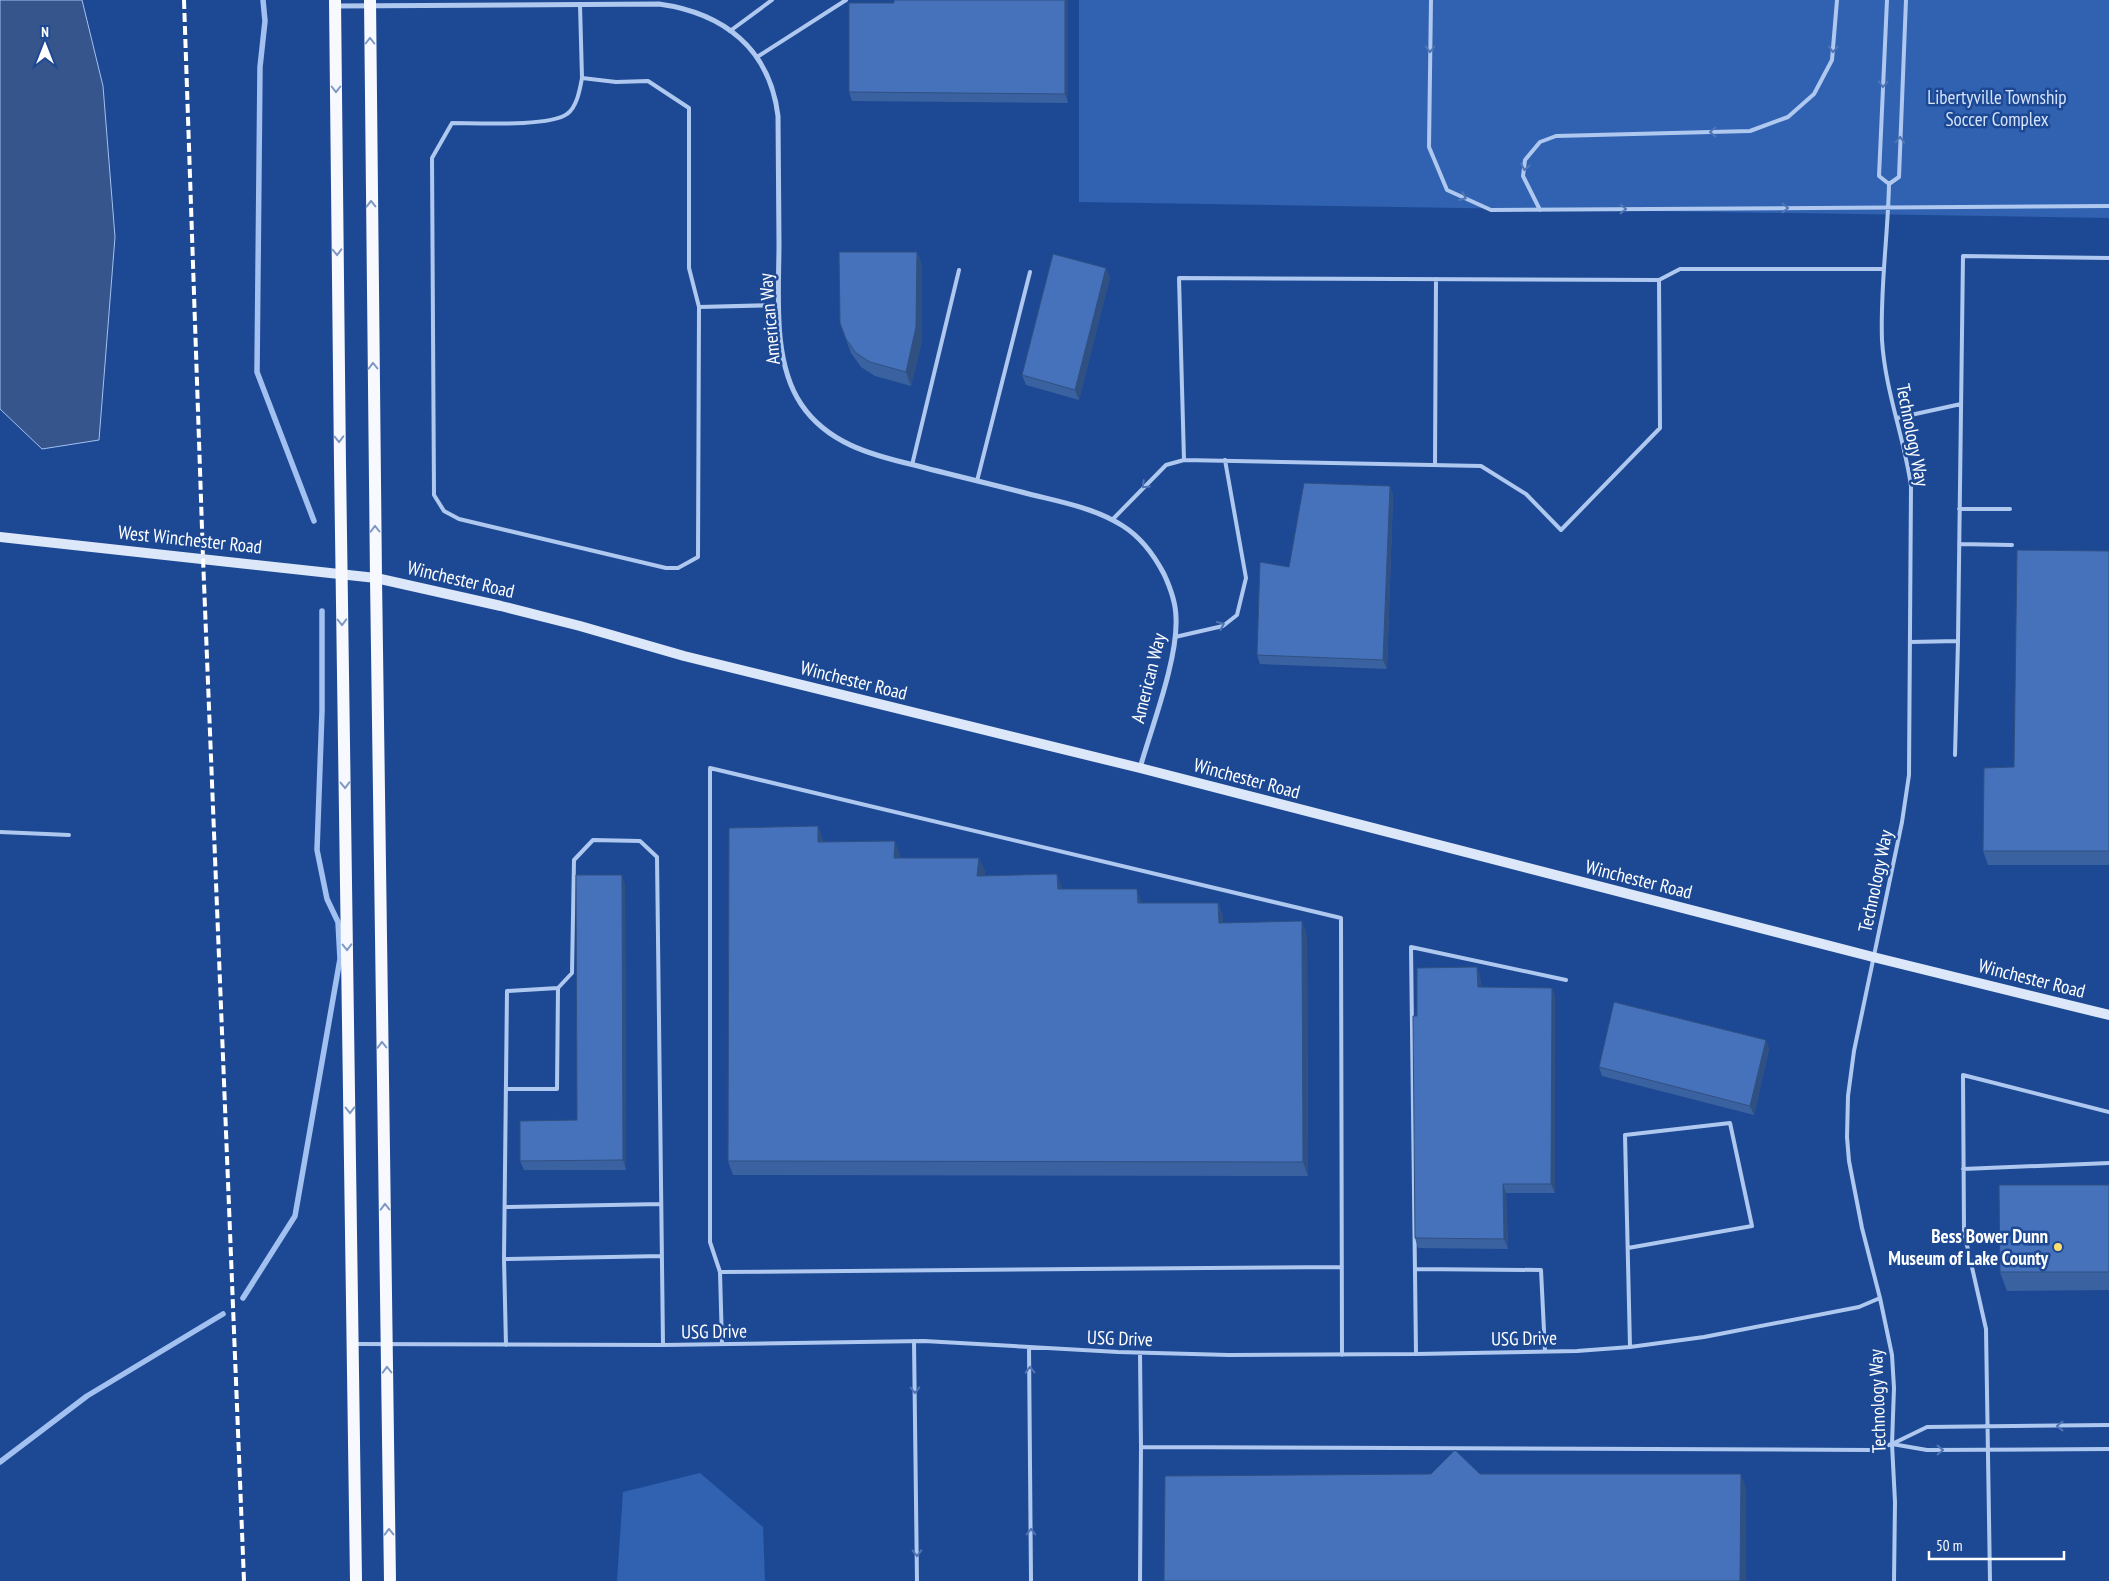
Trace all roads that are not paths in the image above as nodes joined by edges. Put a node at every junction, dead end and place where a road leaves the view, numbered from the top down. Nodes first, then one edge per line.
1 (772, 0) edge
2 (846, 0) edge
3 (1431, 0) edge
4 (1837, 0) edge
5 (1887, 0) edge
6 (1906, 0) edge
7 (335, 3) edge
8 (370, 3) edge
9 (580, 5) junction
10 (730, 31) junction
11 (757, 57) junction
12 (582, 78) junction
13 (1889, 184) junction
14 (2109, 206) edge
15 (1889, 208) junction
16 (1540, 210) junction
17 (2109, 258) edge
18 (1884, 269) junction
19 (959, 270) dead end
20 (1030, 272) dead end
21 (1436, 279) junction
22 (1659, 280) junction
23 (779, 305) junction
24 (699, 307) junction
25 (1961, 404) junction
26 (1897, 418) junction
27 (1184, 460) junction
28 (1225, 460) junction
29 (912, 465) junction
30 (1434, 465) junction
31 (976, 481) junction
32 (1959, 509) junction
33 (2010, 509) dead end
34 (1113, 519) junction
35 (0, 537) edge
36 (1959, 544) junction
37 (2012, 544) dead end
38 (341, 574) junction
39 (376, 578) junction
40 (1174, 638) junction
41 (1958, 641) junction
42 (1910, 642) junction
43 (1955, 756) dead end
44 (1140, 768) junction
45 (0, 832) edge
46 (69, 835) dead end
47 (1873, 957) junction
48 (1566, 980) dead end
49 (558, 988) junction
50 (2109, 1015) edge
51 (506, 1089) junction
52 (2109, 1112) edge
53 (2109, 1163) edge
54 (1963, 1169) junction
55 (661, 1204) junction
56 (505, 1207) junction
57 (1628, 1248) junction
58 (662, 1256) junction
59 (504, 1258) junction
60 (1342, 1267) junction
61 (1415, 1269) junction
62 (720, 1272) junction
63 (1880, 1298) junction
64 (914, 1341) junction
65 (353, 1344) junction
66 (386, 1344) junction
67 (722, 1344) junction
68 (506, 1345) junction
69 (663, 1345) junction
70 (1029, 1347) junction
71 (1630, 1347) junction
72 (1545, 1352) junction
73 (1140, 1353) junction
74 (1416, 1354) junction
75 (1342, 1355) junction
76 (2109, 1425) edge
77 (1989, 1426) junction
78 (1892, 1444) junction
79 (1141, 1447) junction
80 (1990, 1449) junction
81 (2109, 1449) edge
82 (356, 1581) edge
83 (390, 1581) edge
84 (917, 1581) edge
85 (1031, 1581) edge
86 (1140, 1581) edge
87 (1894, 1581) edge
88 (1990, 1581) edge

1 - 10 lane
2 - 11 lane
3 -> 16 lane
4 -> 16 lane
5 -> 13 lane
13 -> 6 lane
7 - 8 street, American Way
7 -> 38 main road
8 - 9 street, American Way
39 -> 8 main road
9 - 10 street, American Way
9 - 12 lane
10 - 11 street, American Way
11 - 23 street, American Way
12 - 24 lane
12 - 24 lane
13 - 15 lane, Technology Way
14 - 15 lane
16 -> 15 lane
15 - 18 lane, Technology Way
17 - 25 lane
18 - 22 lane
18 - 26 lane, Technology Way
19 - 29 lane
20 - 31 lane
21 - 22 lane
21 - 27 lane
21 - 30 lane
22 - 30 lane
23 - 24 lane
23 - 29 street, American Way
25 - 26 lane
25 - 32 lane
26 - 42 lane, Technology Way
27 - 28 lane
27 -> 34 lane
28 - 30 lane
40 -> 28 lane
29 - 31 street, American Way
31 - 34 street, American Way
32 - 33 lane
32 - 36 lane
34 - 40 street, American Way
35 - 38 main road, West Winchester Road
36 - 37 lane
36 - 41 lane
38 - 39 main road, West Winchester Road
38 -> 65 main road
39 - 44 main road, Winchester Road
66 -> 39 main road
40 - 44 street, American Way
41 - 42 lane
41 - 43 lane
42 - 47 lane, Technology Way
44 - 47 main road, Winchester Road
45 - 46 lane
47 - 50 main road, Winchester Road
47 - 63 lane, Technology Way
48 - 61 lane
49 - 51 lane
49 - 51 lane
49 - 55 lane
51 - 56 lane
52 - 54 lane
53 - 54 lane
54 - 77 lane
55 - 56 lane
55 - 58 lane
56 - 59 lane
57 - 57 lane
57 - 71 lane
58 - 59 lane
58 - 69 lane
59 - 68 lane
60 - 62 lane
60 - 62 lane
60 - 75 lane
61 - 72 lane
61 - 74 lane
62 - 67 lane
63 - 71 lane, USG Drive
63 - 78 lane, Technology Way
64 - 67 lane, USG Drive
64 - 70 lane, USG Drive
64 -> 84 lane
65 - 66 lane, USG Drive
65 - 82 main road
66 - 68 lane, USG Drive
83 -> 66 main road
67 - 69 lane, USG Drive
68 - 69 lane, USG Drive
70 - 73 lane, USG Drive
85 -> 70 lane
71 - 72 lane, USG Drive
72 - 74 lane, USG Drive
73 - 75 lane, USG Drive
73 - 79 lane
74 - 75 lane, USG Drive
76 -> 77 lane
77 - 78 lane
77 - 80 lane
78 - 79 lane
78 -> 80 lane
78 - 87 lane, Technology Way
79 - 86 lane
80 - 81 lane
80 - 88 lane

